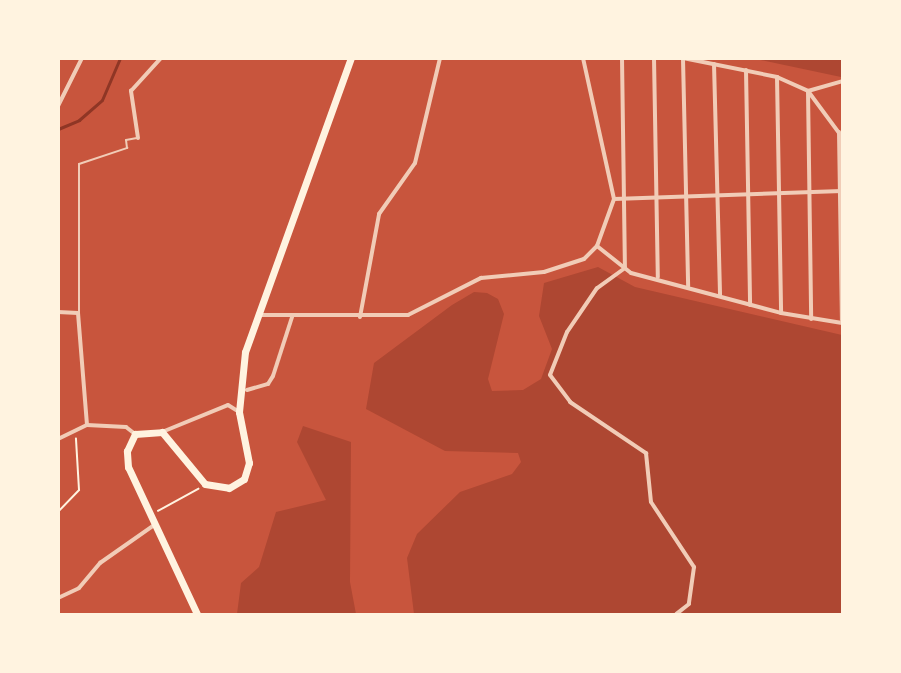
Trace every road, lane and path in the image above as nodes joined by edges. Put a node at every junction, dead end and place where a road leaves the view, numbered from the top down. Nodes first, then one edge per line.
1 (82, 58) edge
2 (160, 58) edge
3 (351, 58) edge
4 (440, 58) edge
5 (583, 58) edge
6 (622, 58) edge
7 (654, 58) edge
8 (683, 58) edge
9 (714, 64) junction
10 (746, 70) junction
11 (777, 76) junction
12 (842, 82) edge
13 (808, 91) junction
14 (58, 106) edge
15 (841, 135) edge
16 (138, 138) joint
17 (841, 191) edge
18 (810, 192) junction
19 (779, 193) junction
20 (748, 194) junction
21 (686, 195) junction
22 (717, 195) junction
23 (656, 196) junction
24 (626, 197) junction
25 (614, 199) junction
26 (597, 246) junction
27 (625, 268) junction
28 (658, 277) junction
29 (688, 285) junction
30 (720, 295) junction
31 (750, 305) junction
32 (58, 312) edge
33 (781, 313) junction
34 (257, 315) junction
35 (79, 317) junction
36 (292, 317) junction
37 (360, 317) junction
38 (811, 319) junction
39 (843, 322) edge
40 (247, 390) dead end
41 (239, 412) junction
42 (87, 425) junction
43 (77, 428) junction
44 (162, 432) junction
45 (135, 434) junction
46 (58, 439) edge
47 (205, 484) junction
48 (58, 512) edge
49 (150, 517) junction
50 (154, 525) junction
51 (58, 598) edge
52 (197, 615) edge
53 (676, 615) edge

1 - 14 street
2 - 16 street
3 - 34 main road
4 - 37 street
5 - 25 street
6 - 24 street
7 - 23 street
8 - 9 street
8 - 21 street
9 - 10 street
9 - 22 street
10 - 11 street
10 - 20 street
11 - 13 street
11 - 19 street
12 - 13 street
13 - 15 street
13 - 18 street
15 - 17 street
16 - 35 lane
17 - 18 street
17 - 39 street
18 - 19 street
18 - 38 street
19 - 20 street
19 - 33 street
20 - 22 street
20 - 31 street
21 - 22 street
21 - 23 street
21 - 29 street
22 - 30 street
23 - 24 street
23 - 28 street
24 - 25 street
24 - 27 street
25 - 26 street
26 - 27 street
26 - 37 street
27 - 28 street
27 - 53 street
28 - 29 street
29 - 30 street
30 - 31 street
31 - 33 street
32 - 35 street
33 - 38 street
34 - 36 street
34 - 41 main road
35 - 42 street
36 - 37 street
36 - 40 street
38 - 39 street
41 - 44 street
41 - 47 main road
42 - 43 street
42 - 45 street
43 - 46 street
43 - 48 path
44 - 45 main road
44 - 47 main road
45 - 49 main road
47 - 49 path
49 - 50 main road
50 - 51 street
50 - 52 main road

